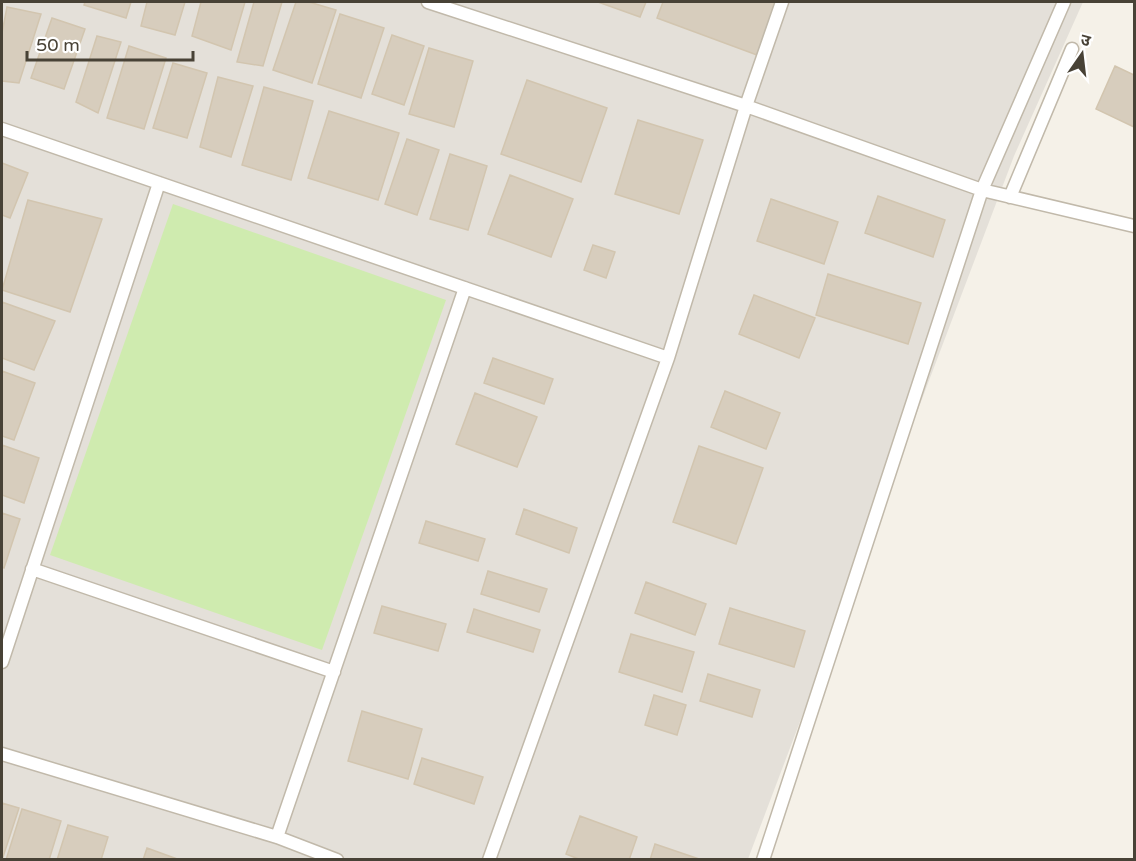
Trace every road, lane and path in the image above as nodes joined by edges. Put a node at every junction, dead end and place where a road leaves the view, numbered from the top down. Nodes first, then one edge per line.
1 (428, 2) edge
2 (782, 2) edge
3 (1064, 2) edge
4 (1072, 49) dead end
5 (746, 106) junction
6 (2, 129) edge
7 (159, 183) junction
8 (982, 190) junction
9 (1010, 197) junction
10 (1134, 226) edge
11 (465, 288) junction
12 (668, 358) junction
13 (32, 570) junction
14 (2, 662) edge
15 (334, 672) junction
16 (2, 754) edge
17 (277, 837) junction
18 (337, 860) edge
19 (489, 860) edge
20 (763, 860) edge

1 - 5 lane
2 - 5 lane
3 - 8 lane
4 - 9 lane
5 - 8 lane
5 - 12 lane
6 - 7 lane
7 - 11 lane
7 - 13 lane
8 - 9 lane
8 - 20 lane
9 - 10 lane
11 - 12 lane
11 - 15 lane
12 - 19 lane
13 - 14 lane
13 - 15 lane
15 - 17 lane
16 - 17 lane
17 - 18 lane

